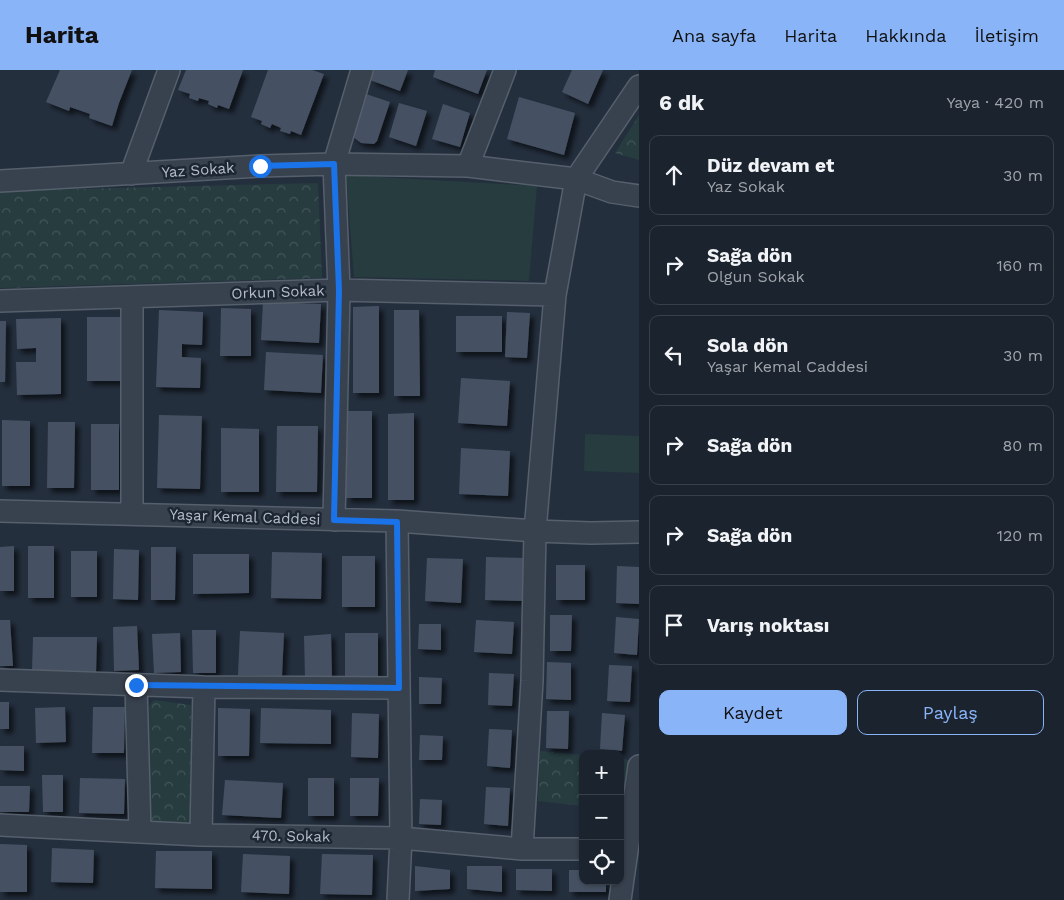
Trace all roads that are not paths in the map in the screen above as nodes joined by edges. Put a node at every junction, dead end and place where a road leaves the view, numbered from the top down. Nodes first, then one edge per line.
1 (169, 70) edge
2 (362, 70) edge
3 (505, 70) edge
4 (639, 86) edge
5 (334, 164) junction
6 (468, 166) junction
7 (131, 174) junction
8 (576, 179) junction
9 (0, 181) edge
10 (639, 196) edge
11 (339, 290) junction
12 (555, 295) junction
13 (132, 297) junction
14 (0, 301) edge
15 (0, 511) edge
16 (132, 514) junction
17 (334, 520) junction
18 (397, 522) junction
19 (535, 531) junction
20 (639, 532) edge
21 (0, 680) edge
22 (136, 685) junction
23 (204, 687) junction
24 (399, 688) junction
25 (639, 766) edge
26 (0, 825) edge
27 (140, 832) junction
28 (201, 835) junction
29 (402, 838) junction
30 (522, 849) junction
31 (579, 849) edge
32 (629, 849) edge
33 (398, 900) edge
34 (620, 900) edge

1 - 7 street
2 - 5 street
3 - 6 street
4 - 8 street
5 - 6 street, Yaz Sokak
5 - 7 street, Yaz Sokak
5 - 11 street
6 - 8 street, Yaz Sokak
7 - 9 street, Yaz Sokak
8 - 10 street, Yaz Sokak
8 - 12 street
11 - 12 street, Orkun Sokak
11 - 13 street, Orkun Sokak
11 - 17 street
12 - 19 street
13 - 14 street, Orkun Sokak
13 - 16 street
15 - 16 street, Yaşar Kemal Caddesi
16 - 17 street, Yaşar Kemal Caddesi
17 - 18 street, Yaşar Kemal Caddesi
18 - 19 street, Yaşar Kemal Caddesi
18 - 24 street
19 - 20 street, Yaşar Kemal Caddesi
19 - 30 street
21 - 22 street
22 - 23 street
22 - 27 street
23 - 24 street
23 - 28 street
24 - 29 street
25 - 32 street
26 - 27 street, 470. Sokak
27 - 28 street, 470. Sokak
28 - 29 street, 470. Sokak
29 - 30 street, 470. Sokak
29 - 33 street
30 - 31 street, 470. Sokak
32 - 34 street

